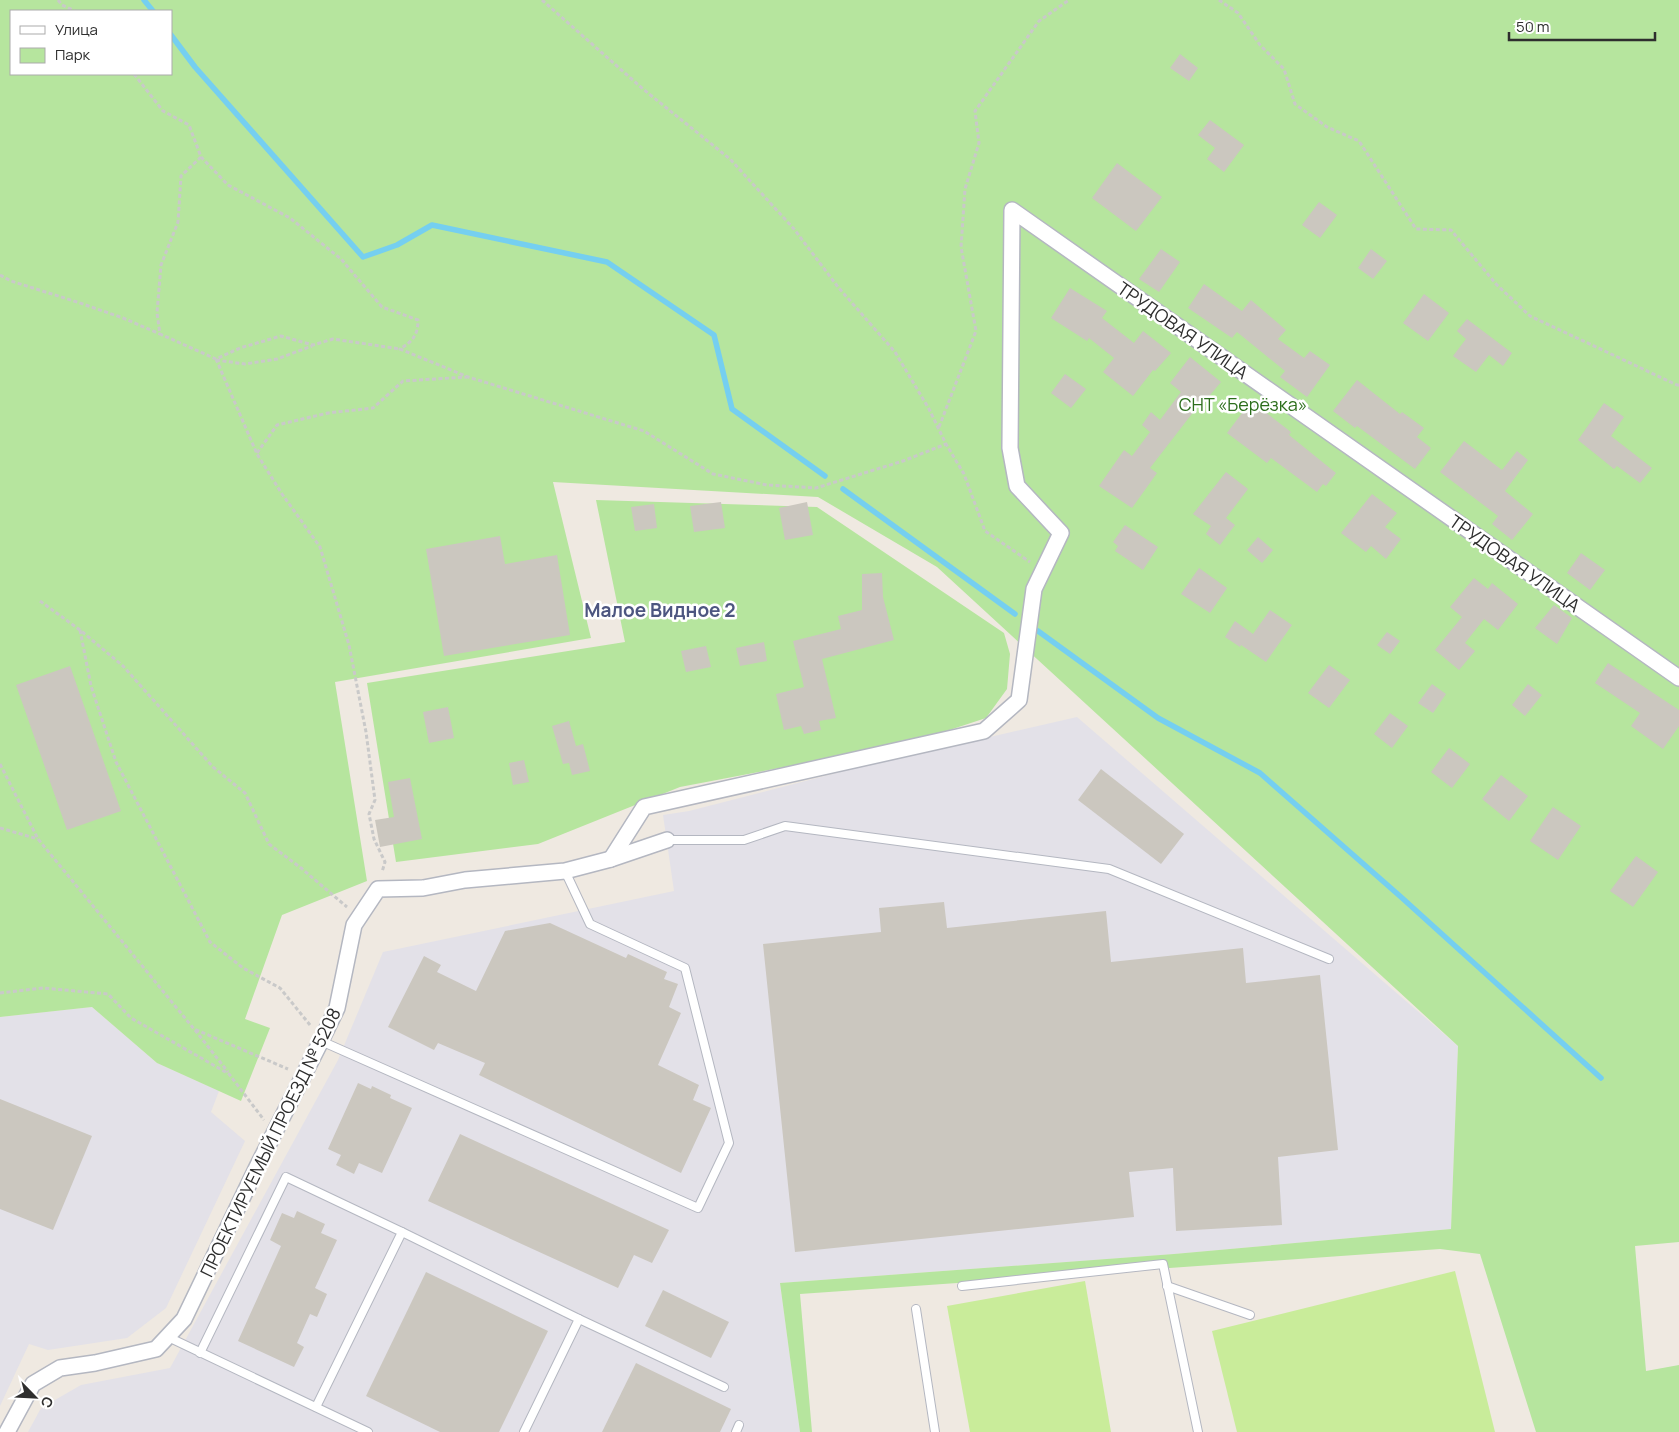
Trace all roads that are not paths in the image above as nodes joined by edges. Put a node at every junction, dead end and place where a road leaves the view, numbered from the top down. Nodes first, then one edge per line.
1 (1679, 678) edge
2 (667, 840) joint
3 (611, 859) junction
4 (565, 871) junction
5 (1329, 958) dead end
6 (321, 1041) junction
7 (402, 1232) junction
8 (962, 1286) dead end
9 (1167, 1286) junction
10 (916, 1309) dead end
11 (1250, 1315) dead end
12 (579, 1319) junction
13 (168, 1337) junction
14 (200, 1352) junction
15 (724, 1387) dead end
16 (316, 1407) junction
17 (7, 1432) edge
18 (368, 1432) edge
19 (524, 1432) edge
20 (935, 1432) edge
21 (1198, 1432) edge

1 - 3 street, ТРУДОВАЯ УЛИЦА
2 - 3 street
2 - 5 lane
3 - 4 street
4 - 6 street, ПРОЕКТИРУЕМЫЙ ПРОЕЗД № 5208
4 - 6 lane
6 - 13 street, ПРОЕКТИРУЕМЫЙ ПРОЕЗД № 5208
7 - 12 lane
7 - 14 lane
7 - 16 lane
8 - 9 lane
9 - 11 lane
9 - 21 lane
10 - 20 lane
12 - 15 lane
12 - 19 lane
13 - 14 lane
13 - 17 street, ПРОЕКТИРУЕМЫЙ ПРОЕЗД № 5208
14 - 16 lane
16 - 18 lane

